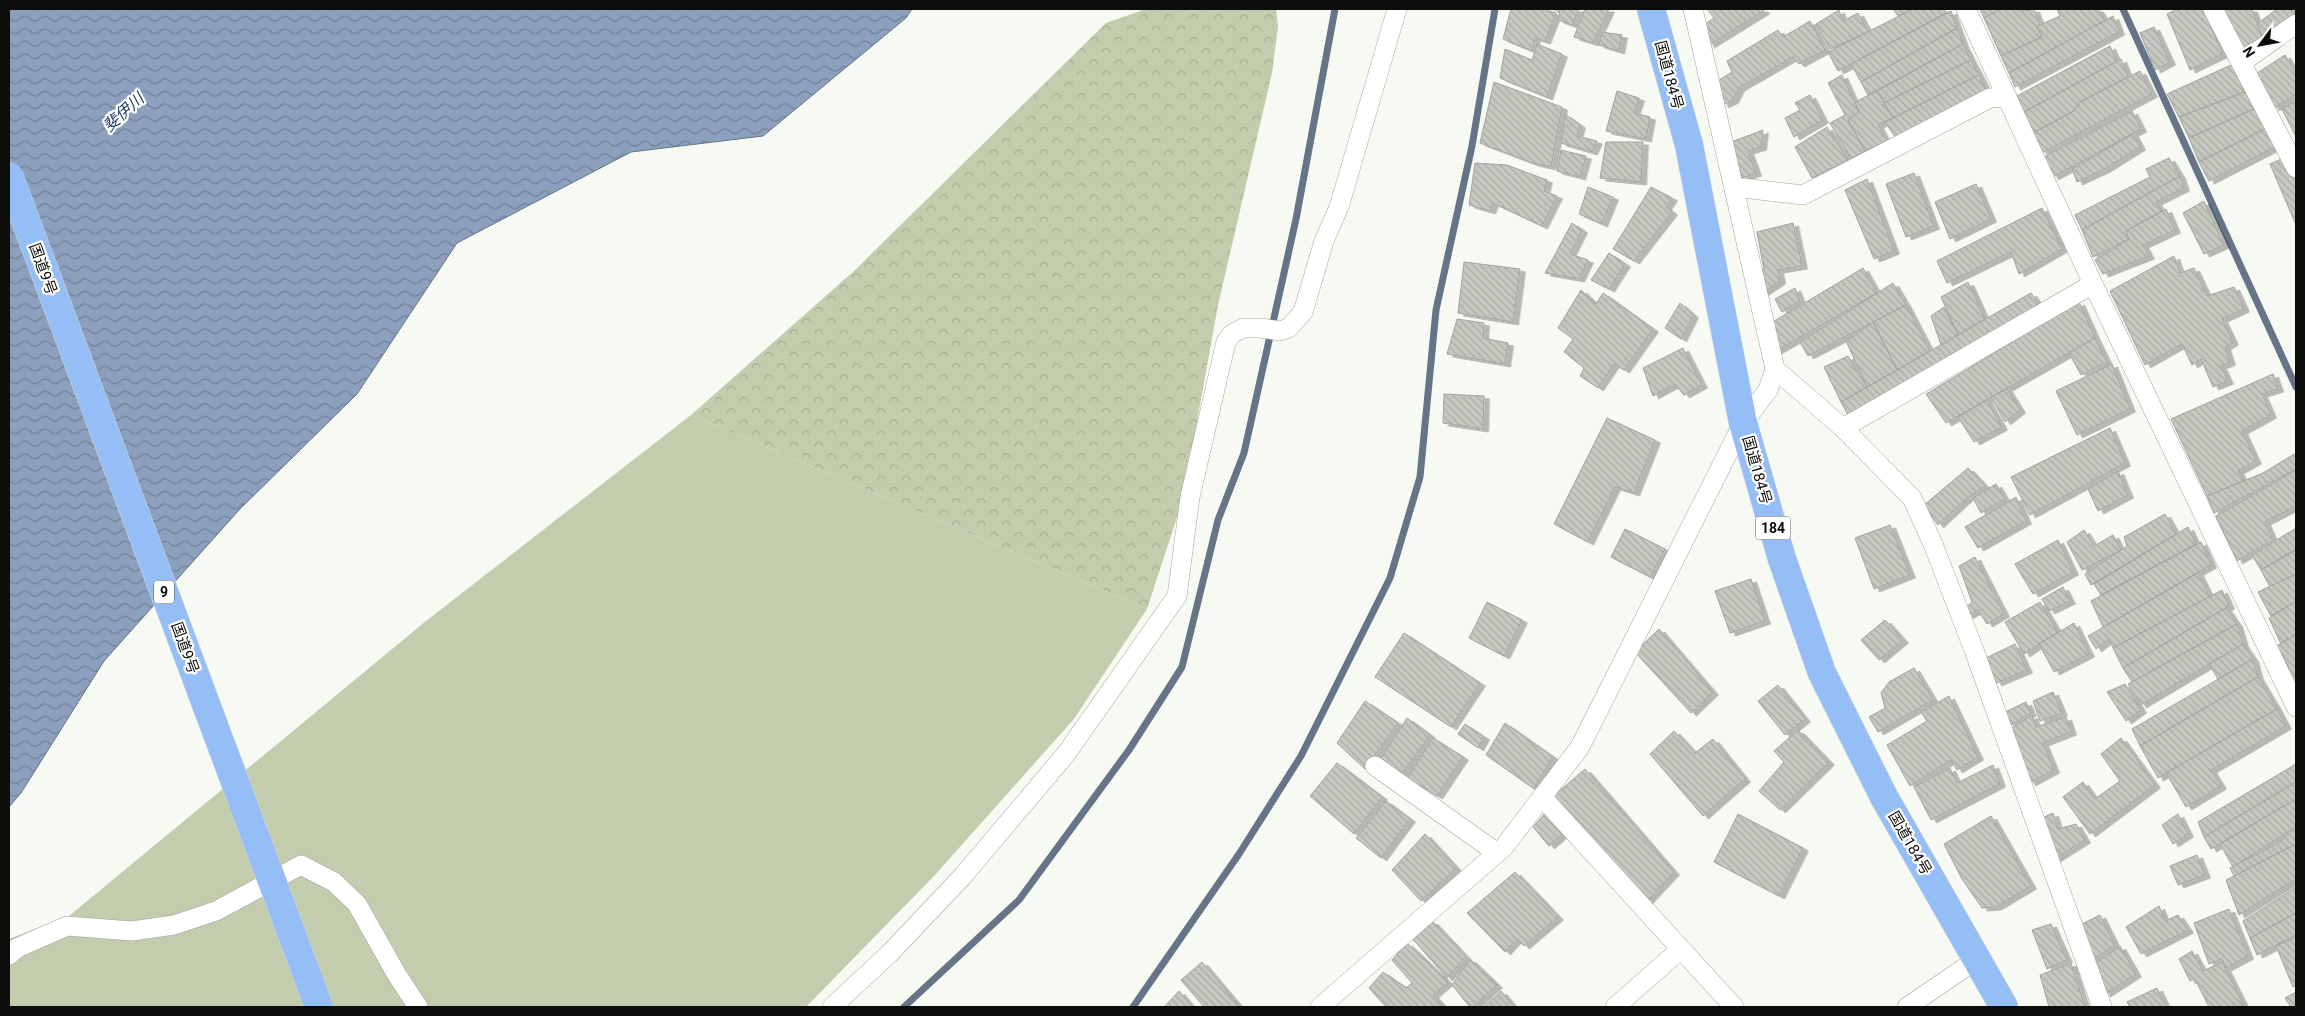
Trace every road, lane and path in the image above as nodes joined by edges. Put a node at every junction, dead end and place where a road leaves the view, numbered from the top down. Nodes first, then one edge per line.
1 (1397, 9) edge
2 (1651, 9) edge
3 (1693, 9) edge
4 (1966, 9) edge
5 (2213, 9) edge
6 (2296, 24) edge
7 (2241, 63) junction
8 (2007, 97) junction
9 (2296, 168) edge
10 (9, 176) edge
11 (1734, 187) junction
12 (2093, 284) junction
13 (1775, 369) junction
14 (1744, 423) junction
15 (1843, 428) junction
16 (2296, 707) edge
17 (1375, 766) dead end
18 (1542, 797) junction
19 (1497, 854) junction
20 (1681, 949) junction
21 (9, 955) edge
22 (1976, 960) junction
23 (319, 1007) edge
24 (418, 1007) edge
25 (832, 1007) edge
26 (1320, 1007) edge
27 (1615, 1007) edge
28 (1734, 1007) edge
29 (1907, 1007) edge
30 (2004, 1007) edge
31 (2102, 1007) edge

1 - 25 street
2 - 14 highway, 国道184号 / 184
3 - 11 street
4 - 8 street
5 - 7 street
6 - 7 street
7 - 9 street
8 - 11 street
8 - 12 street
10 - 23 highway, 国道9号 / 9, bridge
11 - 13 street
12 - 15 street
12 - 16 street
13 - 14 street
13 - 15 street
14 - 18 street
14 - 22 highway, 国道184号 / 184
15 - 31 street
17 - 19 street
18 - 19 street
18 - 20 street
19 - 26 street
20 - 27 street
20 - 28 street
21 - 24 street
22 - 29 street
22 - 30 highway, 国道184号 / 184

